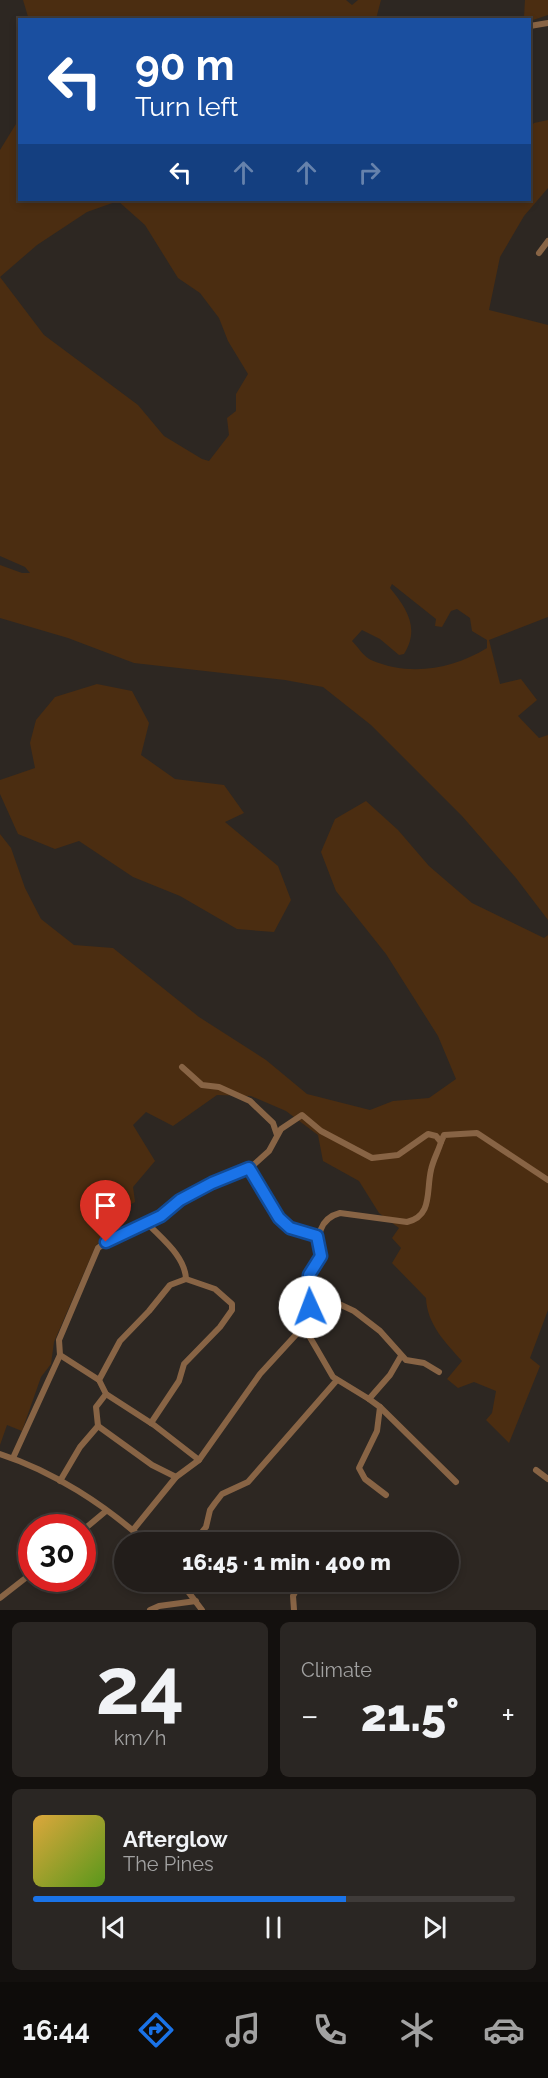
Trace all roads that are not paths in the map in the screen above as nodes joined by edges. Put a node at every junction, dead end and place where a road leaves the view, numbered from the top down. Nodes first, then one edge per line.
1 (548, 23) edge
2 (531, 26) edge
3 (548, 241) edge
4 (539, 254) dead end
5 (182, 1067) dead end
6 (277, 1136) junction
7 (441, 1142) junction
8 (249, 1168) junction
9 (548, 1180) edge
10 (147, 1223) junction
11 (317, 1236) junction
12 (186, 1279) junction
13 (315, 1314) junction
14 (304, 1327) junction
15 (60, 1354) junction
16 (401, 1356) junction
17 (439, 1372) dead end
18 (99, 1380) junction
19 (337, 1380) junction
20 (106, 1394) junction
21 (369, 1399) junction
22 (380, 1407) junction
23 (151, 1423) junction
24 (98, 1426) junction
25 (0, 1454) edge
26 (13, 1458) junction
27 (199, 1460) junction
28 (536, 1470) dead end
29 (176, 1477) junction
30 (548, 1479) edge
31 (60, 1481) junction
32 (456, 1482) dead end
33 (386, 1495) dead end
34 (106, 1511) junction
35 (96, 1519) edge
36 (133, 1530) joint
37 (202, 1532) edge
38 (18, 1584) edge
39 (189, 1592) edge
40 (294, 1592) edge
41 (0, 1598) edge
42 (196, 1601) junction
43 (150, 1610) edge
44 (202, 1610) edge
45 (294, 1610) edge

1 - 2 street
3 - 4 street
5 - 6 street
6 - 7 street
6 - 8 street
7 - 9 street
7 - 11 street
8 - 10 street
8 - 11 street
10 - 12 street
10 - 15 street
11 - 13 street
12 - 18 street
12 - 23 street
13 - 14 street
13 - 16 street
14 - 19 street
14 - 27 street
15 - 18 street
15 - 26 street
16 - 17 street
16 - 21 street
18 - 20 street
19 - 21 street
19 - 37 street
20 - 23 street
20 - 24 street
21 - 22 street
22 - 32 street
22 - 33 street
23 - 27 street
24 - 29 street
24 - 31 street
25 - 26 street
26 - 31 street
27 - 29 street
28 - 30 street
29 - 36 street
31 - 34 street
34 - 35 street
34 - 36 street
38 - 41 street
39 - 42 street
40 - 45 street
42 - 43 street
42 - 44 street

